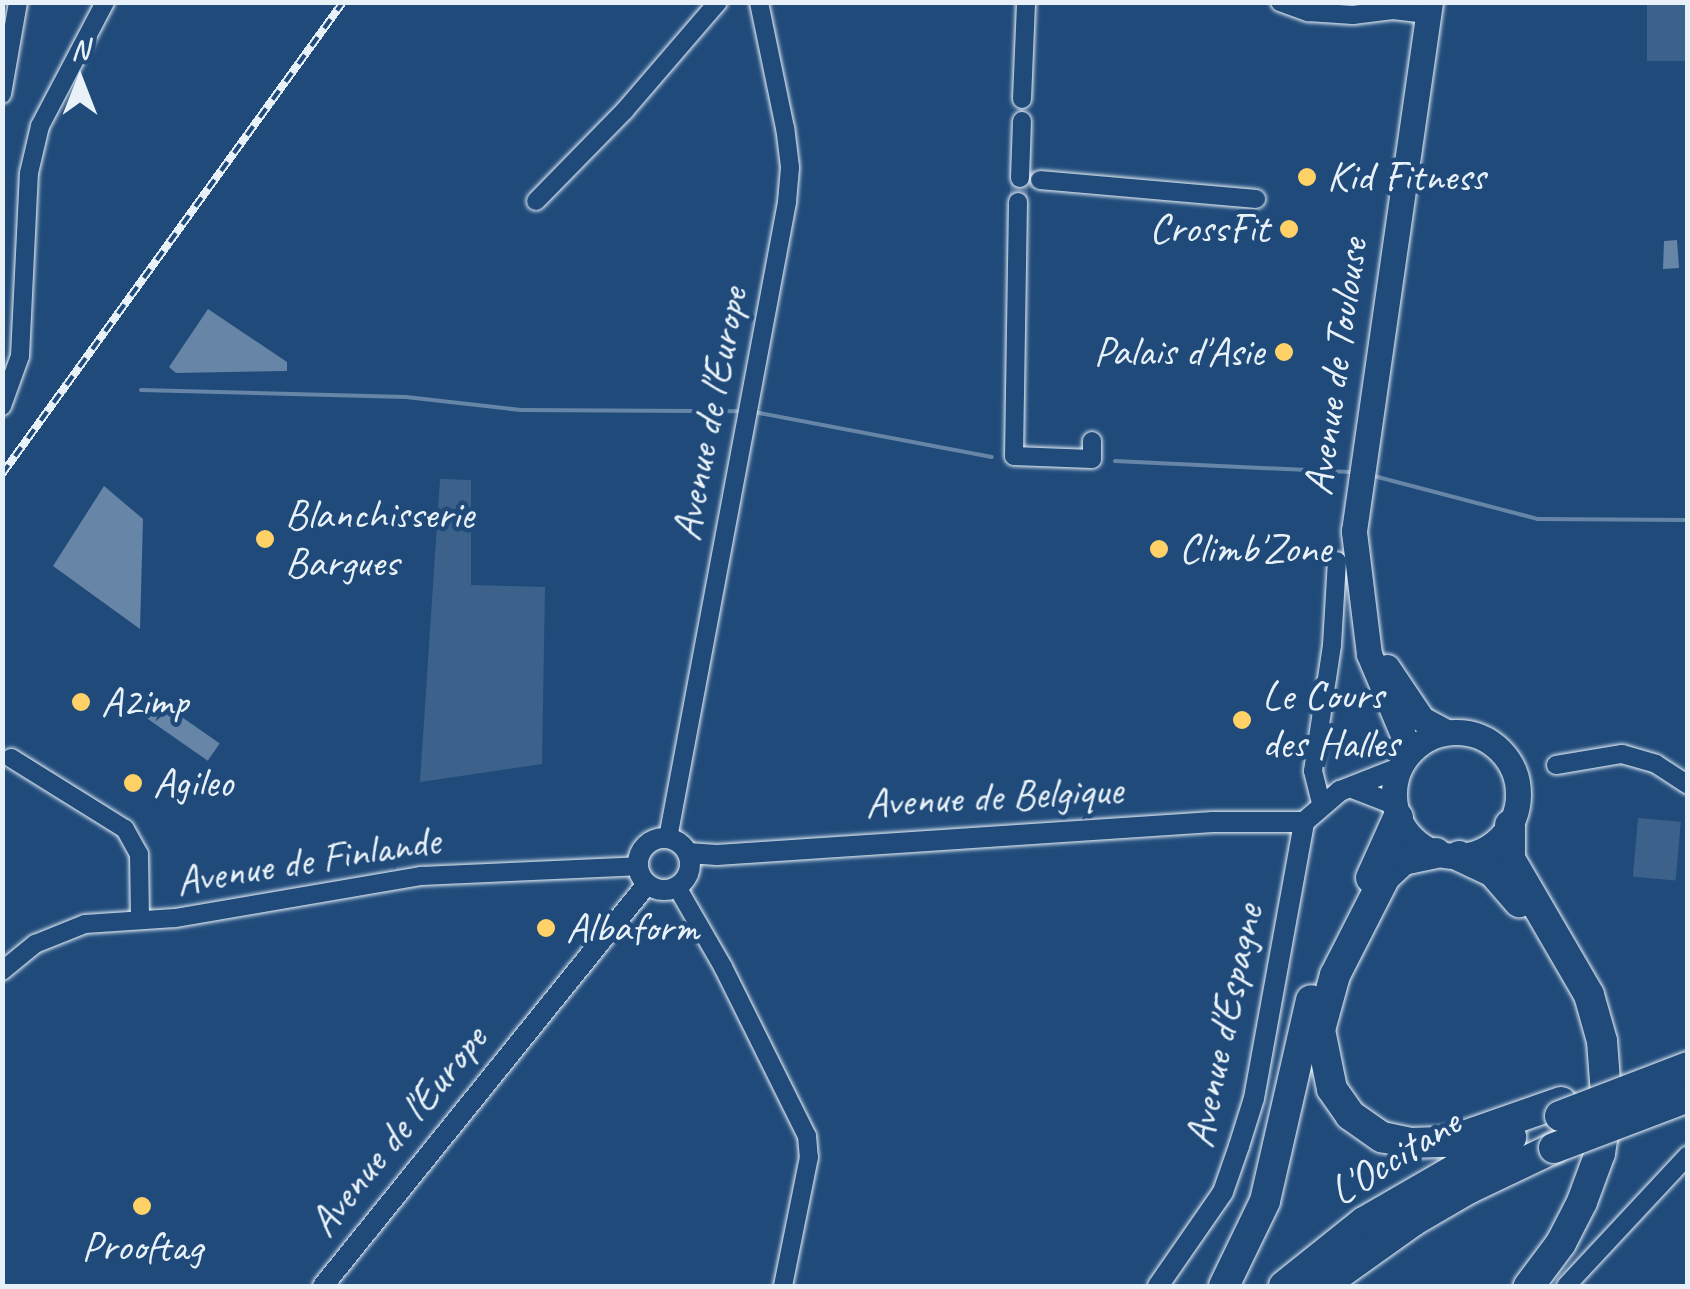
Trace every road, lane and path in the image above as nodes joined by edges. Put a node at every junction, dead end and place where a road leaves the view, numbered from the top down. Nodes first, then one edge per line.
1 (18, 2) edge
2 (105, 2) edge
3 (718, 2) edge
4 (758, 2) edge
5 (1026, 2) edge
6 (1280, 2) edge
7 (1429, 8) edge
8 (2, 94) edge
9 (1022, 100) dead end
10 (1022, 121) dead end
11 (1020, 178) tunnel mouth
12 (1040, 180) dead end
13 (1256, 199) dead end
14 (536, 200) dead end
15 (1018, 202) tunnel mouth
16 (2, 406) edge
17 (1092, 441) dead end
18 (1337, 561) dead end
19 (1365, 624) junction
20 (1446, 732) junction
21 (11, 758) dead end
22 (1401, 764) junction
23 (1556, 766) dead end
24 (1688, 786) edge
25 (1352, 788) junction
26 (1321, 803) junction
27 (1396, 811) junction
28 (1304, 822) junction
29 (1510, 825) junction
30 (668, 838) junction
31 (688, 853) junction
32 (1448, 854) junction
33 (642, 875) junction
34 (677, 887) junction
35 (140, 920) junction
36 (3, 969) edge
37 (1688, 1066) edge
38 (1688, 1096) edge
39 (1560, 1109) junction
40 (1688, 1155) edge
41 (323, 1286) edge
42 (783, 1286) edge
43 (1158, 1286) edge
44 (1224, 1286) edge
45 (1284, 1286) edge
46 (1322, 1286) edge
47 (1514, 1286) edge
48 (1529, 1286) edge
49 (1566, 1286) edge

1 - 8 street
2 - 16 street
3 - 14 street
4 - 30 street, Avenue de l'Europe
5 - 9 street
6 - 7 street
7 - 19 main road, Avenue de Toulouse
10 - 11 street
12 - 13 street
15 - 17 street
18 - 26 street, Avenue de Toulouse
19 - 20 main road, Avenue de Toulouse
19 - 22 main road, Avenue de Toulouse
20 - 22 main road
20 - 29 main road
21 - 35 street
22 - 25 street
22 - 27 main road
23 - 24 street
25 - 26 street
25 - 27 street
26 - 28 street
27 - 32 main road
27 - 44 highway
28 - 31 street, Avenue de Belgique
28 - 43 street, Avenue d'Espagne
29 - 32 main road
29 - 48 highway
30 - 31 street
30 - 33 street
31 - 34 street
32 - 39 highway
32 - 47 highway
33 - 34 street
33 - 35 street, Avenue de Finlande
33 - 41 street, Avenue de l'Europe
34 - 42 street
35 - 36 street, Avenue de Finlande
37 - 39 highway, bridge
38 - 46 highway, L'Occitane, bridge
39 - 45 highway, L'Occitane
40 - 49 street

